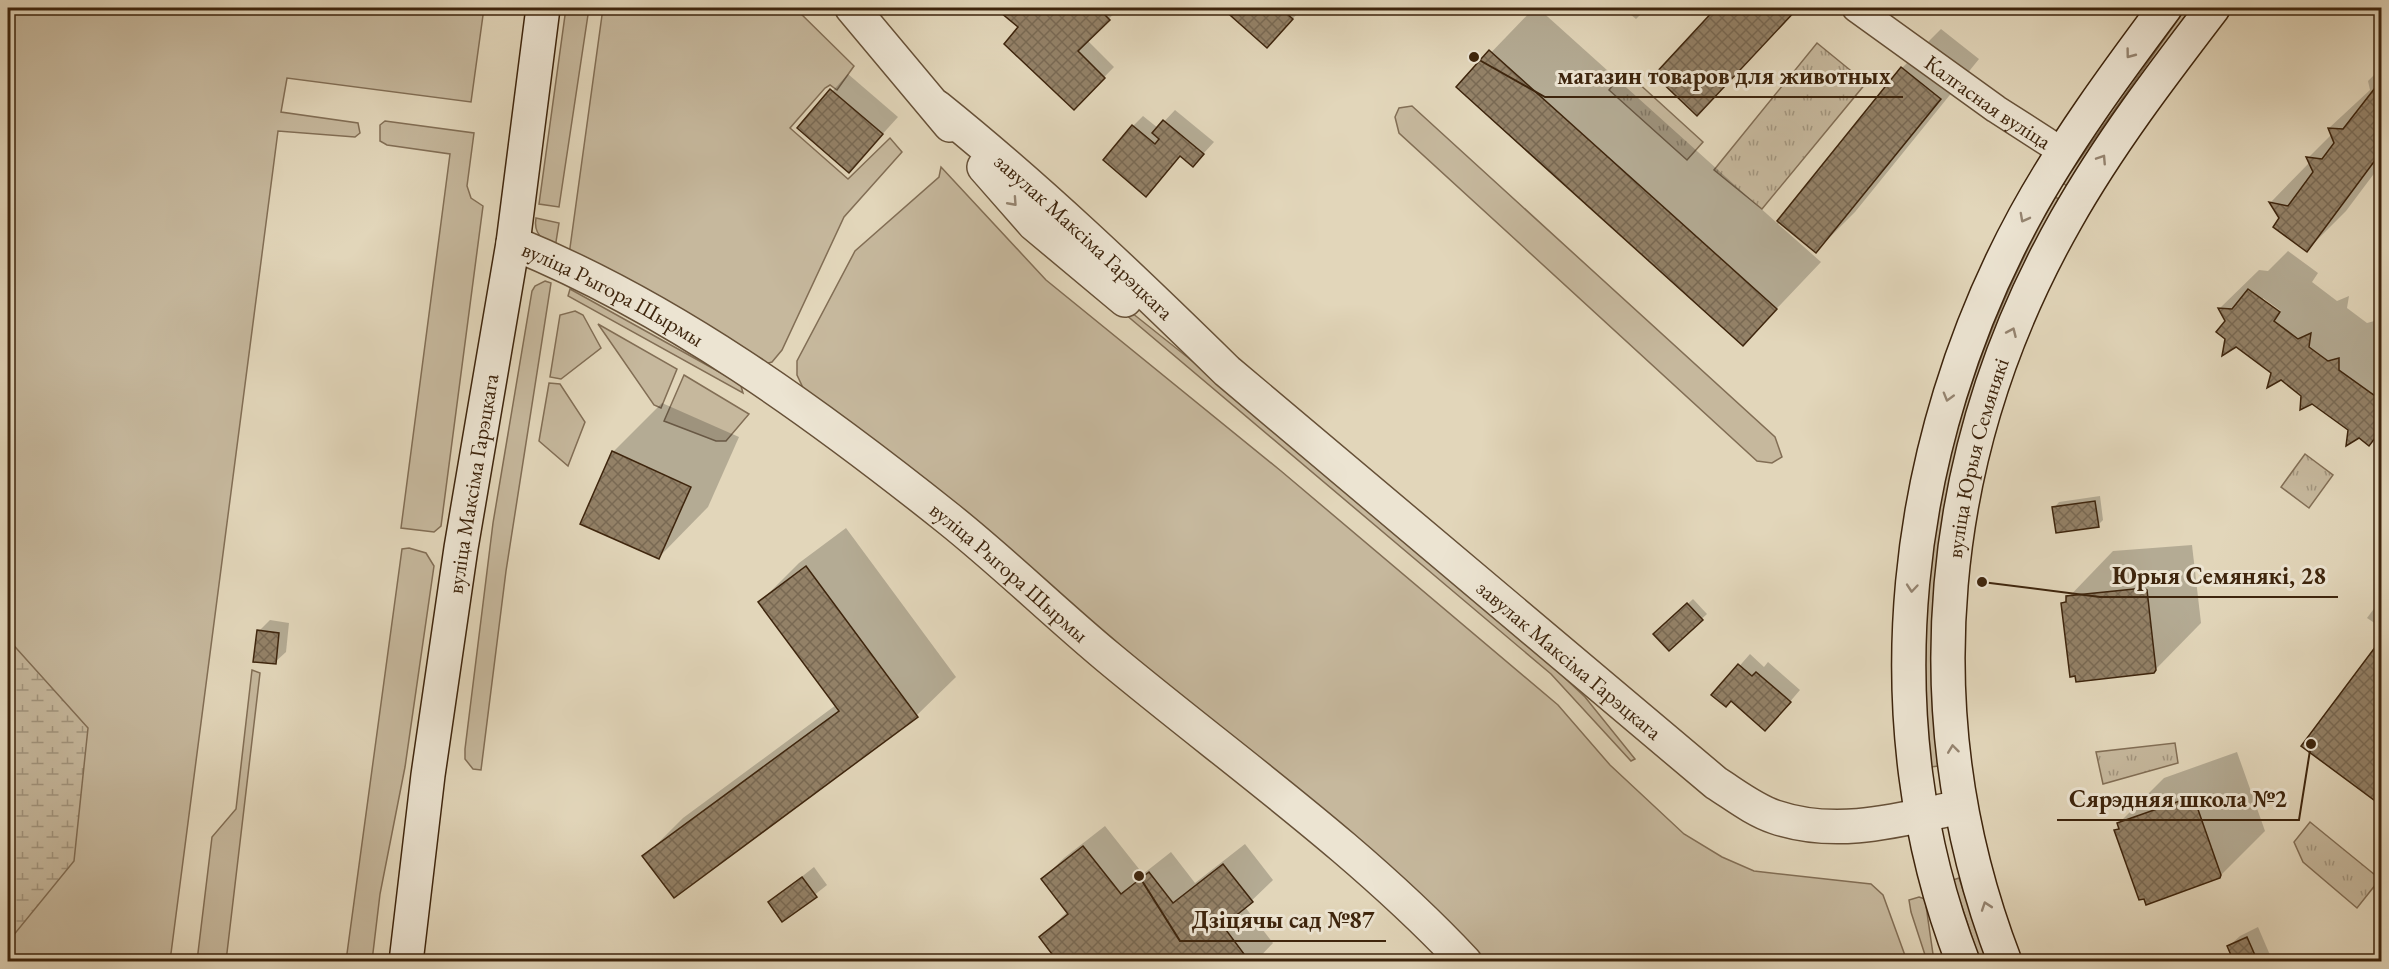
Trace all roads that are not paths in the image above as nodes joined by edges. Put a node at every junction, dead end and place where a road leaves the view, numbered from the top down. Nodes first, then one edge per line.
1 (543, 8) edge
2 (852, 8) edge
3 (1856, 8) edge
4 (2165, 8) edge
5 (2213, 8) edge
6 (2063, 152) junction
7 (513, 243) junction
8 (1960, 807) junction
9 (1923, 815) junction
10 (406, 962) edge
11 (1465, 962) edge
12 (1963, 962) edge
13 (2005, 962) edge

1 - 7 main road, вуліца Максіма Гарэцкага
2 - 9 main road, завулак Максіма Гарэцкага
3 - 6 street, Калгасная вуліца
4 -> 6 main road, вуліца Юрыя Семянякі
8 -> 5 main road, вуліца Юрыя Семянякі
6 -> 9 main road, вуліца Юрыя Семянякі
7 - 10 main road, вуліца Максіма Гарэцкага
7 - 11 main road, вуліца Рыгора Шырмы
8 - 9 main road, завулак Максіма Гарэцкага
13 -> 8 main road, вуліца Юрыя Семянякі
9 - 12 main road, вуліца Юрыя Семянякі

